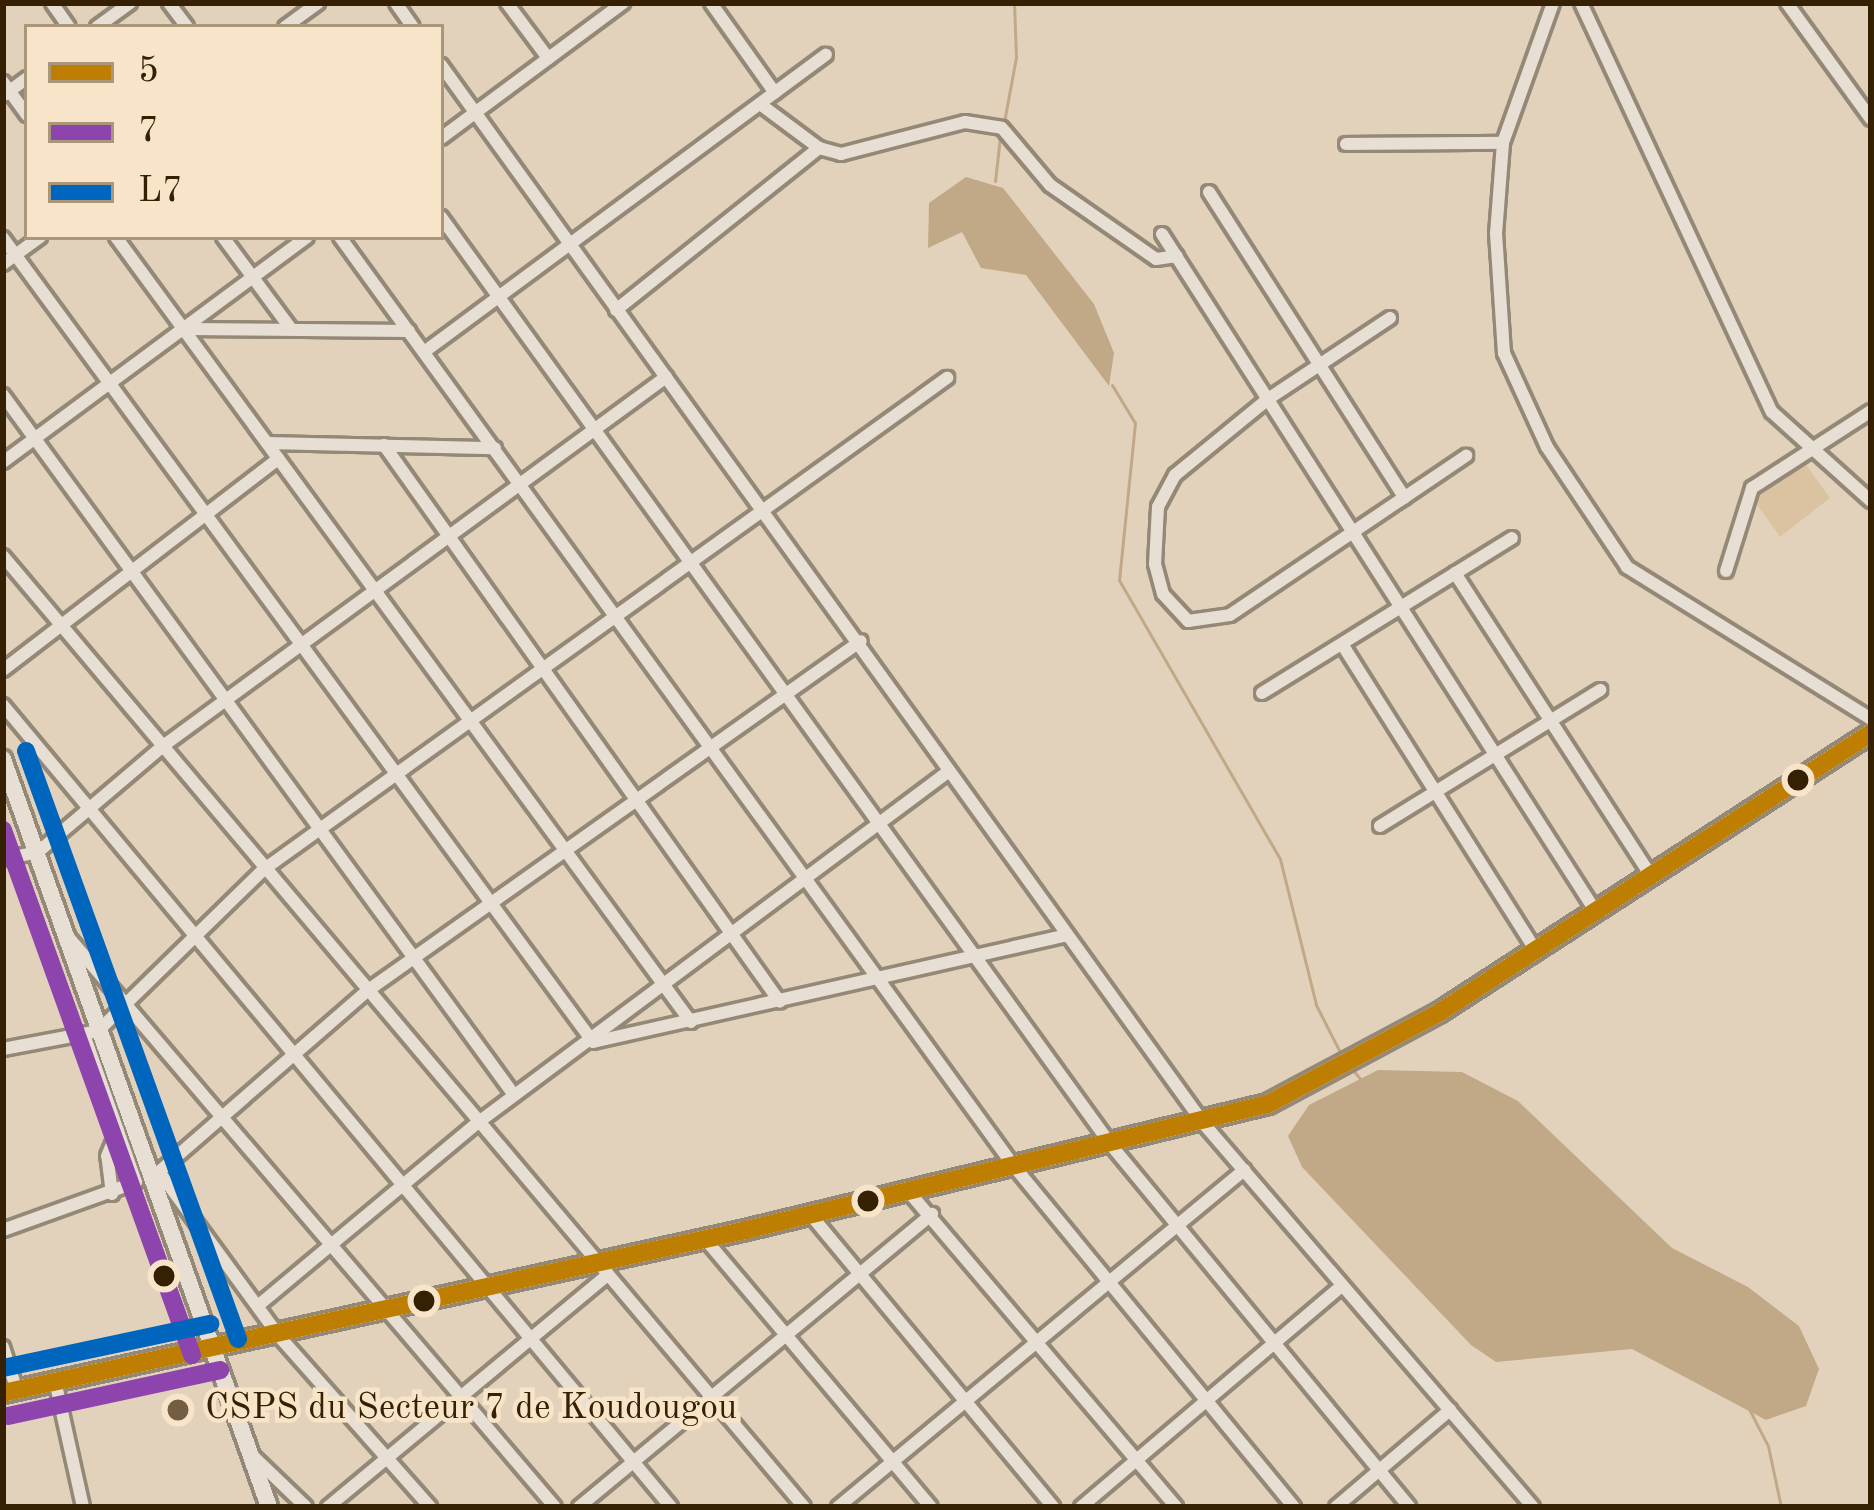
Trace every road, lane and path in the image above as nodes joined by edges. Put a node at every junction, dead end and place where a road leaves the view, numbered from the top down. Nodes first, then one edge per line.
1 (130, 3) edge
2 (318, 3) edge
3 (507, 3) edge
4 (623, 3) edge
5 (711, 3) edge
6 (1553, 3) edge
7 (1581, 3) edge
8 (1786, 3) edge
9 (604, 9) edge
10 (101, 24) edge
11 (289, 24) edge
12 (826, 55) dead end
13 (548, 58) junction
14 (444, 69) edge
15 (776, 93) junction
16 (760, 104) junction
17 (475, 112) junction
18 (1871, 119) edge
19 (444, 136) edge
20 (1503, 143) junction
21 (1346, 144) dead end
22 (819, 148) junction
23 (1209, 192) dead end
24 (444, 221) edge
25 (1162, 233) dead end
26 (3, 238) edge
27 (36, 240) edge
28 (118, 240) edge
29 (226, 240) edge
30 (303, 240) edge
31 (342, 240) edge
32 (570, 244) junction
33 (16, 255) junction
34 (1177, 256) junction
35 (3, 264) edge
36 (253, 277) junction
37 (499, 297) junction
38 (616, 310) junction
39 (1390, 318) dead end
40 (183, 328) junction
41 (291, 328) junction
42 (409, 331) junction
43 (424, 352) junction
44 (1320, 365) junction
45 (666, 377) junction
46 (947, 378) dead end
47 (110, 383) junction
48 (3, 395) edge
49 (1268, 399) junction
50 (1871, 411) edge
51 (595, 430) junction
52 (34, 439) junction
53 (267, 443) junction
54 (384, 445) junction
55 (1810, 446) junction
56 (495, 448) junction
57 (1466, 455) dead end
58 (278, 459) junction
59 (3, 462) edge
60 (521, 484) junction
61 (1405, 498) junction
62 (1871, 501) edge
63 (205, 513) junction
64 (767, 513) junction
65 (1354, 532) junction
66 (449, 536) junction
67 (1512, 538) dead end
68 (3, 556) edge
69 (693, 566) junction
70 (130, 569) junction
71 (1726, 571) dead end
72 (1455, 574) junction
73 (375, 591) junction
74 (1401, 607) junction
75 (619, 618) junction
76 (60, 621) junction
77 (861, 641) junction
78 (1342, 644) junction
79 (302, 645) junction
80 (3, 670) edge
81 (544, 671) junction
82 (1600, 690) dead end
83 (1262, 693) dead end
84 (786, 694) junction
85 (226, 700) junction
86 (3, 705) edge
87 (1871, 719) edge
88 (1550, 720) junction
89 (471, 722) junction
90 (1871, 733) edge
91 (164, 746) junction
92 (712, 746) junction
93 (1496, 754) junction
94 (3, 759) edge
95 (949, 771) junction
96 (397, 775) junction
97 (1436, 791) junction
98 (636, 800) junction
99 (88, 810) junction
100 (879, 824) junction
101 (1380, 826) dead end
102 (320, 830) junction
103 (565, 850) junction
104 (38, 852) junction
105 (3, 860) edge
106 (263, 870) junction
107 (1651, 876) junction
108 (809, 877) junction
109 (490, 903) junction
110 (1596, 912) junction
111 (65, 932) junction
112 (190, 934) junction
113 (732, 935) junction
114 (1067, 935) junction
115 (1536, 951) junction
116 (413, 957) junction
117 (977, 959) junction
118 (883, 979) junction
119 (665, 987) junction
120 (367, 992) junction
121 (122, 1000) junction
122 (780, 1002) junction
123 (691, 1022) junction
124 (91, 1032) junction
125 (592, 1042) junction
126 (3, 1049) edge
127 (293, 1057) junction
128 (514, 1095) junction
129 (225, 1117) junction
130 (480, 1121) junction
131 (1204, 1124) junction
132 (118, 1130) junction
133 (1111, 1145) junction
134 (1012, 1165) junction
135 (1244, 1170) junction
136 (157, 1175) junction
137 (401, 1184) junction
138 (909, 1192) junction
139 (112, 1193) junction
140 (809, 1213) junction
141 (932, 1214) junction
142 (1178, 1225) junction
143 (3, 1230) edge
144 (331, 1240) junction
145 (706, 1240) junction
146 (603, 1269) junction
147 (859, 1274) junction
148 (1107, 1283) junction
149 (487, 1288) junction
150 (1338, 1289) junction
151 (260, 1304) junction
152 (392, 1309) junction
153 (278, 1334) junction
154 (786, 1334) junction
155 (529, 1340) junction
156 (1038, 1341) junction
157 (1275, 1343) junction
158 (3, 1347) edge
159 (215, 1347) junction
160 (56, 1384) junction
161 (10, 1392) edge
162 (464, 1394) junction
163 (711, 1397) junction
164 (1206, 1401) junction
165 (965, 1402) junction
166 (1450, 1410) junction
167 (249, 1452) junction
168 (388, 1457) junction
169 (1137, 1460) junction
170 (893, 1461) junction
171 (633, 1462) junction
172 (1379, 1470) junction
173 (83, 1507) edge
174 (269, 1507) edge
175 (306, 1507) edge
176 (328, 1507) edge
177 (430, 1507) edge
178 (555, 1507) edge
179 (579, 1507) edge
180 (671, 1507) edge
181 (804, 1507) edge
182 (838, 1507) edge
183 (931, 1507) edge
184 (1053, 1507) edge
185 (1081, 1507) edge
186 (1176, 1507) edge
187 (1294, 1507) edge
188 (1336, 1507) edge
189 (1409, 1507) edge
190 (1533, 1507) edge

1 - 10 street
2 - 11 street
3 - 13 street
4 - 9 street
5 - 15 street
6 - 20 street
7 - 55 street
8 - 18 street
9 - 13 street
12 - 15 street
13 - 17 street
14 - 17 street
15 - 16 street
16 - 22 street
16 - 32 street
17 - 19 street
17 - 32 street
20 - 21 street
20 - 87 street
22 - 34 street
22 - 38 street
23 - 44 street
24 - 37 street
25 - 34 street
26 - 33 street
27 - 33 street
28 - 40 street
29 - 36 street
30 - 36 street
31 - 42 street
32 - 37 street
32 - 38 street
33 - 35 street
33 - 47 street
34 - 49 street
36 - 40 street
36 - 41 street
37 - 43 street
37 - 51 street
38 - 45 street
39 - 44 street
40 - 41 street
40 - 47 street
40 - 53 street
41 - 42 street
42 - 43 street
43 - 56 street
44 - 49 street
44 - 61 street
45 - 51 street
45 - 64 street
46 - 64 street
47 - 52 street
47 - 63 street
48 - 52 street
49 - 65 street
49 - 65 street
50 - 55 street
51 - 60 street
51 - 69 street
52 - 59 street
52 - 70 street
53 - 54 street
53 - 58 street
54 - 56 street
54 - 66 street
55 - 62 street
55 - 71 street
56 - 60 street
57 - 61 street
58 - 63 street
58 - 73 street
60 - 66 street
60 - 75 street
61 - 65 street
63 - 70 street
63 - 79 street
64 - 69 street
64 - 77 street
65 - 74 street
66 - 73 street
66 - 81 street
67 - 72 street
68 - 76 street
69 - 75 street
69 - 84 street
70 - 76 street
70 - 85 street
72 - 74 street
72 - 88 street
73 - 79 street
73 - 89 street
74 - 78 street
74 - 93 street
75 - 81 street
75 - 92 street
76 - 80 street
76 - 91 street
77 - 84 street
77 - 95 street
78 - 83 street
78 - 97 street
79 - 85 street
79 - 96 street
81 - 89 street
81 - 98 street
82 - 88 street
84 - 92 street
84 - 100 street
85 - 91 street
85 - 102 street
86 - 99 street
88 - 93 street
88 - 107 street
89 - 96 street
89 - 103 street
90 - 107 main road
91 - 99 street
91 - 106 street
92 - 98 street
92 - 108 street
93 - 97 street
93 - 110 street
94 - 104 street
95 - 100 street
95 - 114 street
96 - 102 street
96 - 109 street
97 - 101 street
97 - 115 street
98 - 103 street
98 - 113 street
99 - 104 street
99 - 112 street
100 - 108 street
100 - 117 street
102 - 106 street
102 - 116 street
103 - 109 street
103 - 119 street
104 - 105 street
104 - 111 street
106 - 112 street
106 - 120 street
107 - 110 main road
108 - 113 street
108 - 118 street
109 - 116 street
109 - 125 street
110 - 115 main road
111 - 121 street
111 - 124 street
112 - 121 street
112 - 127 street
113 - 119 street
113 - 122 street
114 - 117 street
114 - 131 street
115 - 131 main road
116 - 120 street
116 - 128 street
117 - 118 street
117 - 133 street
118 - 122 street
118 - 134 street
119 - 123 street
119 - 125 street
120 - 127 street
120 - 130 street
121 - 124 street
121 - 129 street
122 - 123 street
123 - 125 street
124 - 126 street
124 - 132 street
124 - 136 street
125 - 128 street
127 - 129 street
127 - 137 street
128 - 130 street
129 - 136 street
129 - 144 street
130 - 137 street
130 - 146 street
131 - 133 main road
131 - 135 street
132 - 139 street
132 - 139 street
133 - 134 main road
133 - 142 street
134 - 138 main road
134 - 148 street
135 - 142 street
135 - 150 street
136 - 151 street
136 - 159 street
137 - 144 street
137 - 149 street
138 - 140 main road
138 - 141 street
139 - 143 street
140 - 145 main road
140 - 147 street
141 - 147 street
141 - 156 street
142 - 148 street
142 - 157 street
144 - 151 street
144 - 152 street
145 - 146 main road
145 - 154 street
146 - 149 main road
146 - 155 street
146 - 163 street
147 - 154 street
147 - 165 street
148 - 156 street
148 - 164 street
149 - 152 main road
149 - 155 street
150 - 157 street
150 - 166 street
151 - 153 street
152 - 153 main road
152 - 162 street
153 - 159 main road
153 - 168 street
154 - 163 street
154 - 170 street
155 - 162 street
155 - 171 street
156 - 165 street
156 - 169 street
157 - 164 street
157 - 172 street
158 - 161 street
159 - 160 main road
159 - 167 street
160 - 161 main road
160 - 173 street
162 - 168 street
162 - 178 street
163 - 171 street
163 - 181 street
164 - 169 street
164 - 187 street
165 - 170 street
165 - 184 street
166 - 172 street
166 - 190 street
167 - 174 street
167 - 175 street
168 - 176 street
168 - 177 street
169 - 185 street
169 - 186 street
170 - 182 street
170 - 183 street
171 - 179 street
171 - 180 street
172 - 188 street
172 - 189 street

